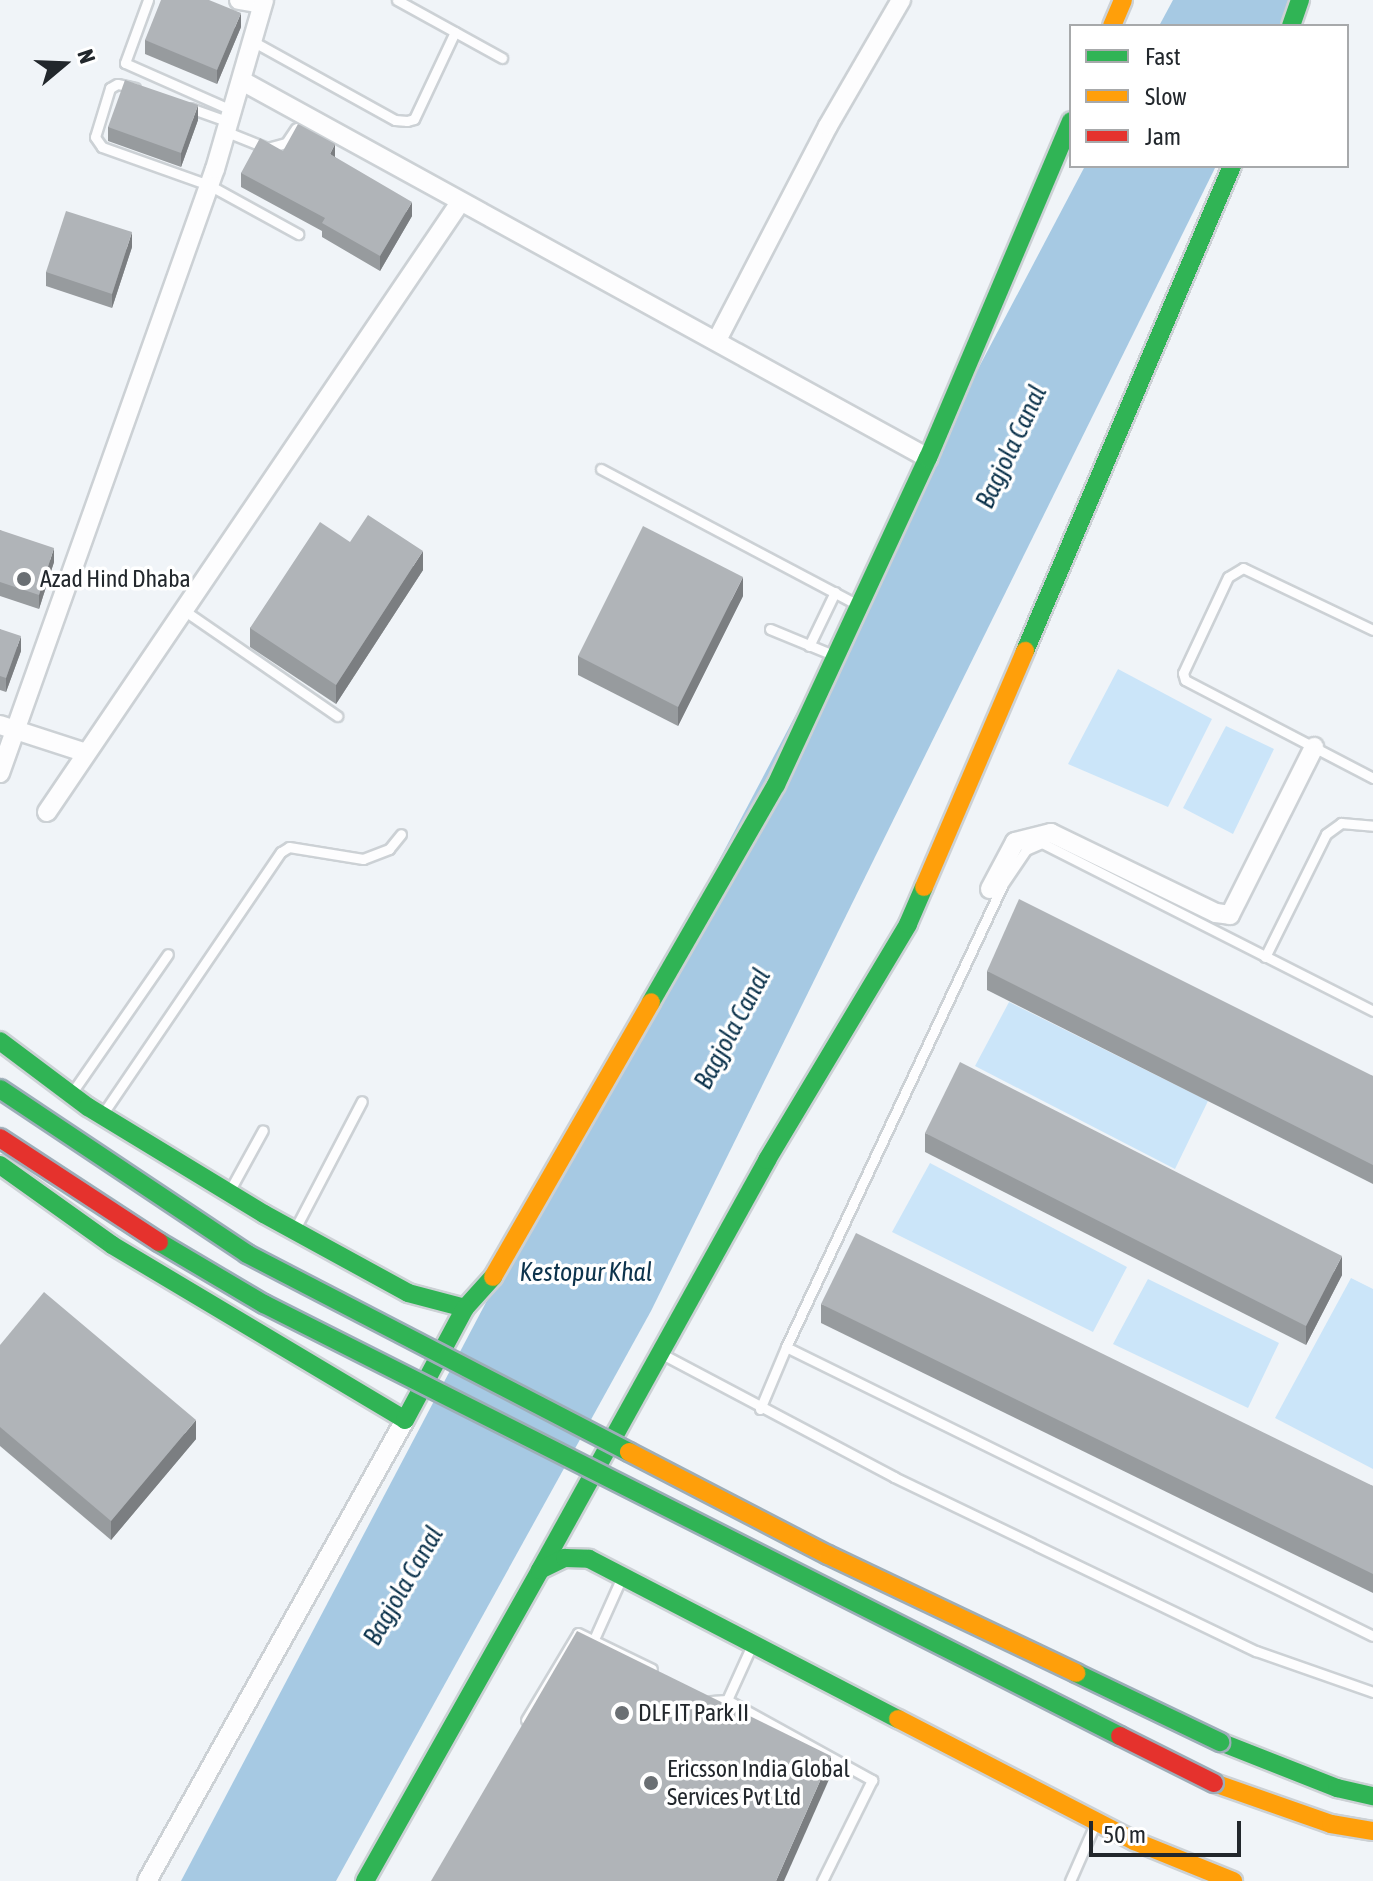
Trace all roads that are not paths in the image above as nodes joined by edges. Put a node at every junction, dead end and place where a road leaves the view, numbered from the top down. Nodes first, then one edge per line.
1 (148, 0) edge
2 (239, 0) edge
3 (397, 0) edge
4 (901, 0) edge
5 (1123, 0) edge
6 (1300, 0) edge
7 (263, 2) edge
8 (1113, 24) edge
9 (1292, 24) edge
10 (455, 32) junction
11 (254, 42) junction
12 (502, 58) dead end
13 (244, 82) junction
14 (143, 91) edge
15 (171, 102) edge
16 (304, 114) junction
17 (231, 122) junction
18 (1069, 126) edge
19 (1231, 168) edge
20 (209, 185) junction
21 (459, 204) junction
22 (298, 234) dead end
23 (717, 340) junction
24 (928, 458) junction
25 (601, 469) dead end
26 (835, 592) junction
27 (859, 605) junction
28 (185, 611) junction
29 (770, 629) dead end
30 (1373, 630) edge
31 (809, 646) junction
32 (836, 656) junction
33 (337, 716) dead end
34 (8, 728) edge
35 (1314, 747) junction
36 (86, 753) junction
37 (0, 773) edge
38 (1373, 778) edge
39 (47, 812) dead end
40 (1373, 826) edge
41 (401, 834) dead end
42 (990, 889) dead end
43 (168, 954) dead end
44 (1265, 957) junction
45 (1373, 1011) edge
46 (0, 1041) edge
47 (0, 1089) edge
48 (71, 1094) junction
49 (362, 1101) dead end
50 (102, 1115) junction
51 (263, 1130) dead end
52 (0, 1138) edge
53 (0, 1165) edge
54 (229, 1192) junction
55 (294, 1230) junction
56 (465, 1308) junction
57 (786, 1347) junction
58 (662, 1354) junction
59 (760, 1409) junction
60 (405, 1420) junction
61 (540, 1570) junction
62 (622, 1576) junction
63 (1373, 1636) edge
64 (595, 1637) junction
65 (753, 1644) junction
66 (662, 1674) edge
67 (1373, 1692) edge
68 (702, 1696) edge
69 (727, 1700) junction
70 (519, 1732) edge
71 (1373, 1796) edge
72 (1096, 1821) junction
73 (1373, 1831) edge
74 (147, 1881) edge
75 (365, 1881) edge
76 (822, 1881) edge
77 (1070, 1881) edge
78 (1233, 1881) edge

1 - 17 lane
2 - 7 street
3 - 10 lane
4 - 23 street
5 - 8 street
6 - 9 street
7 - 11 street
10 - 11 lane
10 - 12 lane
11 - 13 street
13 - 16 street
13 - 17 street
14 - 20 lane
15 - 17 lane
16 - 17 lane
16 - 21 street
17 - 20 street
18 - 24 street
19 - 58 street
20 - 22 lane
20 - 34 street
21 - 23 street
21 - 28 street
23 - 24 street
24 - 27 street
25 - 26 lane
26 - 27 lane
26 - 31 lane
27 - 32 street
28 - 33 lane
28 - 36 street
29 - 31 lane
30 - 35 lane
31 - 32 lane
32 - 56 street
34 - 36 street
34 - 37 street
35 - 38 lane
35 - 42 street
36 - 39 street
40 - 44 lane
41 - 50 lane
43 - 48 lane
44 - 45 lane
44 - 57 lane
46 - 48 street
47 - 71 street, bridge
48 - 50 street
49 - 55 lane
50 - 54 street
51 - 54 lane
52 - 73 street, bridge
53 - 60 street
54 - 55 street
55 - 56 street
56 - 60 street
57 - 59 lane
57 - 63 lane
58 - 59 lane
58 - 61 street
59 - 67 lane
60 - 74 street
61 - 62 street
61 - 75 street
62 - 64 lane
62 - 65 street
64 - 66 lane
64 - 70 lane
65 - 69 lane
65 - 72 street
68 - 69 lane
69 - 76 lane
72 - 77 lane
72 - 78 street

